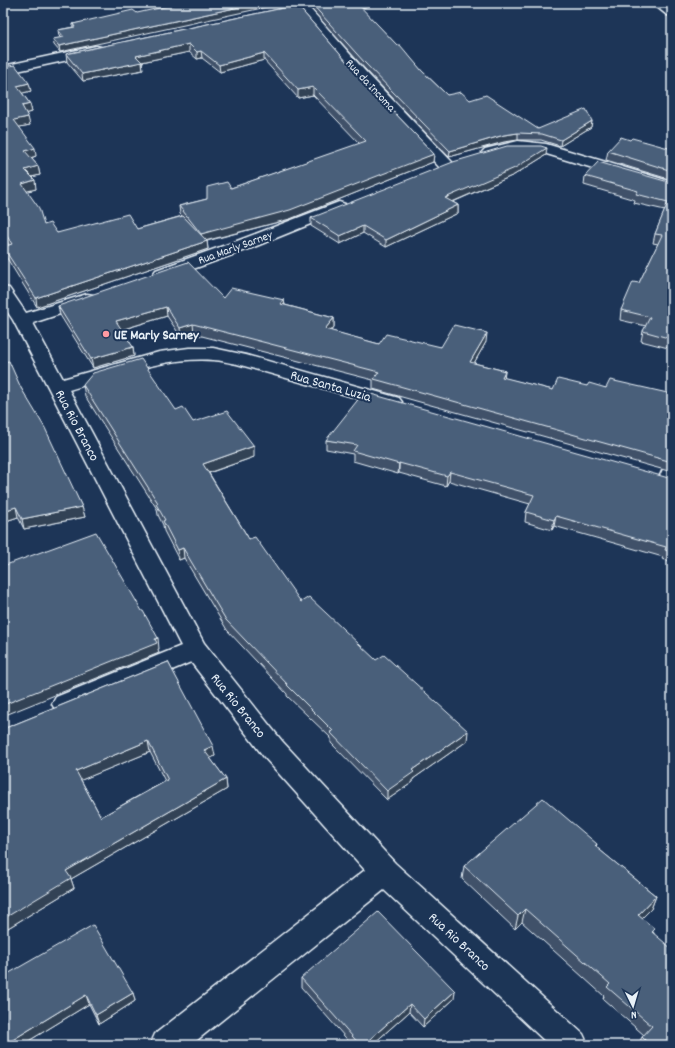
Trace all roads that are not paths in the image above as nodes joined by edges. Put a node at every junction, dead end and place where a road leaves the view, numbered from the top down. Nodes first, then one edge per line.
1 (658, 3) edge
2 (295, 6) edge
3 (672, 12) edge
4 (112, 47) edge
5 (3, 70) edge
6 (479, 155) edge
7 (445, 166) edge
8 (672, 187) edge
9 (352, 202) edge
10 (144, 280) edge
11 (99, 295) edge
12 (5, 296) edge
13 (22, 320) junction
14 (58, 387) junction
15 (412, 408) edge
16 (195, 650) junction
17 (47, 711) edge
18 (385, 872) junction
19 (166, 1045) edge
20 (572, 1045) edge

1 - 3 street
2 - 7 street, Rua da Incoma
4 - 5 street
6 - 8 street
9 - 10 street, Rua Marly Sarney
11 - 13 street
12 - 13 street, Rua Rio Branco
13 - 14 street, Rua Rio Branco
14 - 15 street, Rua Santa Luzia
14 - 16 street, Rua Rio Branco
16 - 17 street
16 - 18 street, Rua Rio Branco
18 - 19 street
18 - 20 street, Rua Rio Branco

